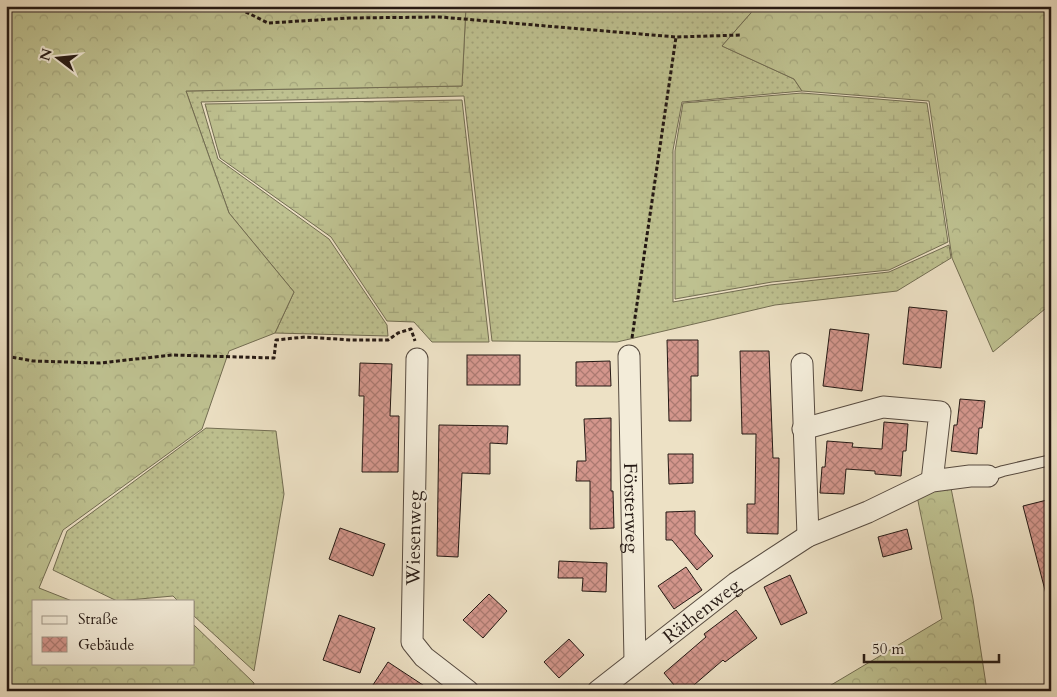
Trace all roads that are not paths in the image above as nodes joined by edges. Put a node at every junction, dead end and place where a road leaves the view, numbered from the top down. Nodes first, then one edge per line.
1 (629, 356) road end
2 (416, 359) road end
3 (802, 364) dead end
4 (803, 429) junction
5 (1051, 460) edge
6 (996, 474) joint
7 (932, 481) junction
8 (808, 536) junction
9 (634, 661) junction
10 (468, 691) edge
11 (598, 691) edge

1 - 9 street, Försterweg
2 - 10 street, Wiesenweg
3 - 4 street
4 - 7 street
4 - 8 street
5 - 6 lane
6 - 7 street, Räthenweg
7 - 8 street, Räthenweg
8 - 9 street, Räthenweg
9 - 11 street, Räthenweg

